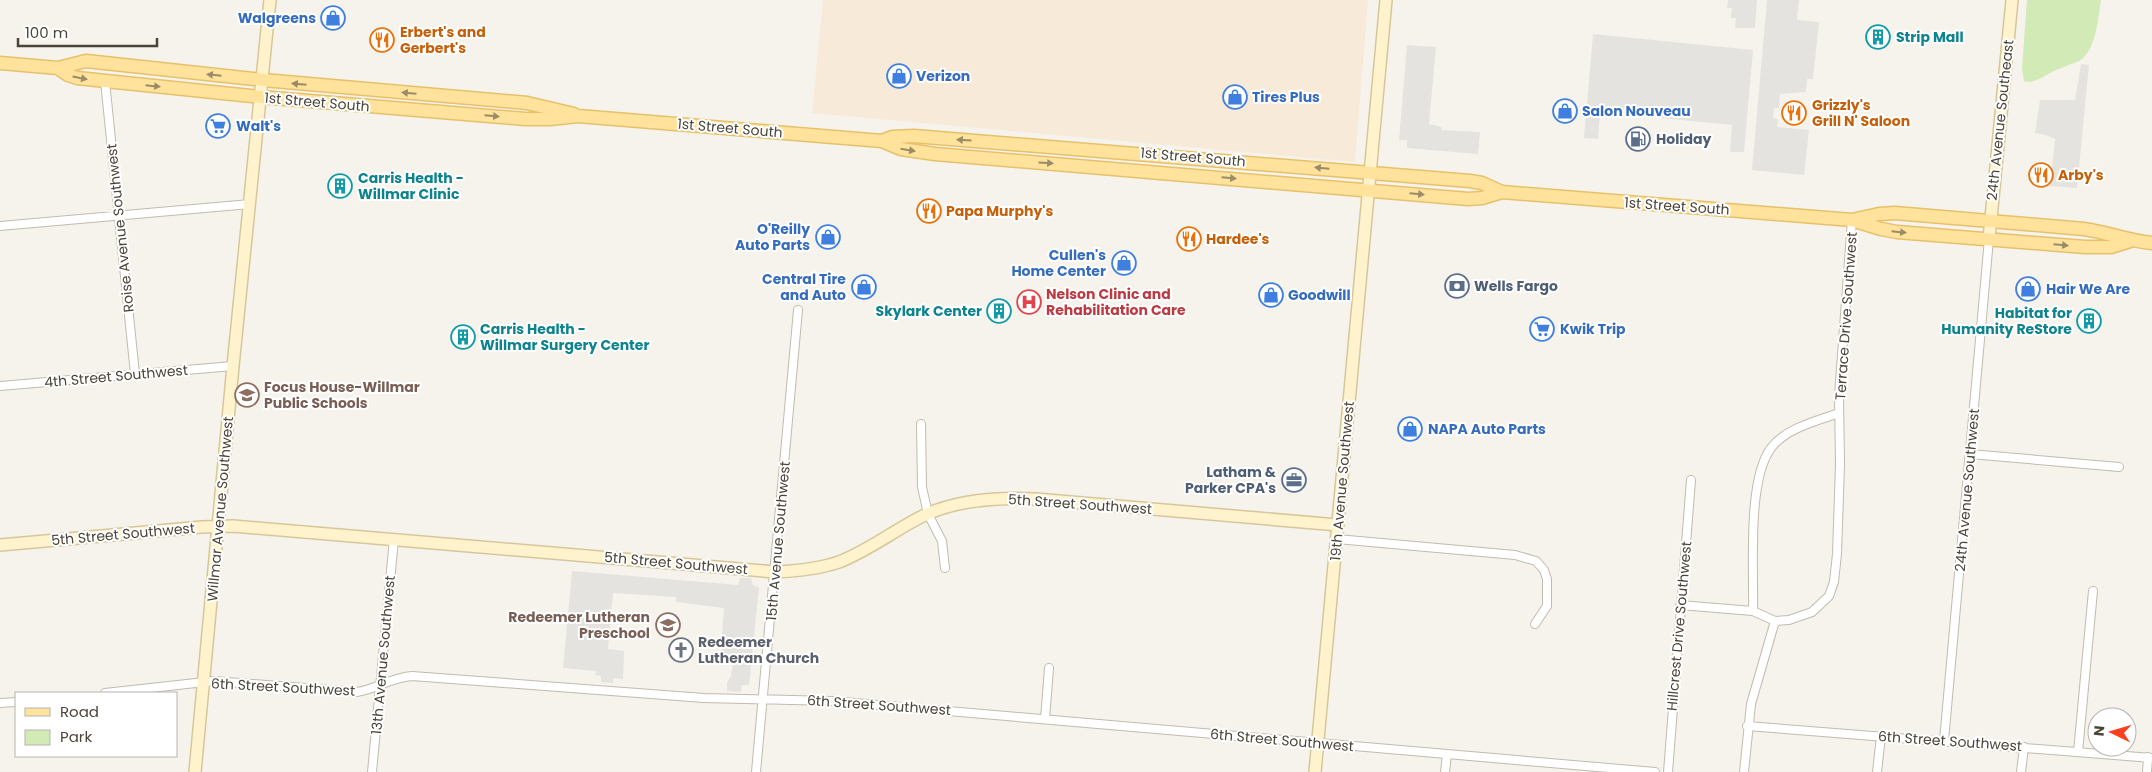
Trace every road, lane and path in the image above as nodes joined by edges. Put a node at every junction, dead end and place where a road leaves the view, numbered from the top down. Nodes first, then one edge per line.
1 (270, 0) edge
2 (1386, 0) edge
3 (2012, 0) edge
4 (0, 63) edge
5 (58, 68) junction
6 (263, 80) junction
7 (105, 82) junction
8 (261, 97) junction
9 (578, 116) junction
10 (882, 141) junction
11 (1370, 172) junction
12 (1368, 190) junction
13 (1502, 192) junction
14 (250, 204) junction
15 (119, 216) junction
16 (1852, 220) junction
17 (1990, 221) junction
18 (0, 226) edge
19 (1989, 239) junction
20 (2130, 241) junction
21 (2152, 243) edge
22 (798, 310) dead end
23 (233, 366) junction
24 (135, 374) junction
25 (0, 386) edge
26 (1839, 413) junction
27 (921, 424) dead end
28 (1970, 454) junction
29 (2119, 467) dead end
30 (1691, 480) dead end
31 (928, 514) junction
32 (1338, 525) junction
33 (218, 526) junction
34 (394, 539) junction
35 (1337, 539) junction
36 (0, 545) edge
37 (945, 568) dead end
38 (775, 572) junction
39 (2093, 591) dead end
40 (1680, 605) junction
41 (1753, 611) junction
42 (1775, 621) junction
43 (1535, 624) dead end
44 (1049, 668) dead end
45 (204, 682) junction
46 (380, 685) junction
47 (117, 692) edge
48 (763, 700) junction
49 (15, 702) edge
50 (0, 703) edge
51 (1045, 719) junction
52 (1747, 726) junction
53 (1881, 736) junction
54 (1944, 741) junction
55 (1318, 743) junction
56 (2024, 747) junction
57 (2078, 752) junction
58 (1447, 754) junction
59 (2150, 758) edge
60 (1593, 769) edge
61 (195, 772) edge
62 (372, 772) edge
63 (756, 772) edge
64 (1315, 772) edge
65 (1445, 772) edge
66 (1655, 772) edge
67 (1668, 772) edge
68 (1744, 772) edge
69 (1877, 772) edge
70 (2022, 772) edge
71 (2147, 772) edge

1 - 6 street, Willmar Avenue Southwest
2 - 11 street, 19th Avenue Southwest
3 - 17 street, 24th Avenue Southeast
4 - 5 main road, 1st Street South
6 -> 5 main road, 1st Street South
5 -> 7 main road, 1st Street South
6 - 8 street, Willmar Avenue Southwest
9 -> 6 main road, 1st Street South
7 -> 8 main road, 1st Street South
7 - 15 street, Roise Avenue Southwest
8 -> 9 main road, 1st Street South
8 - 14 street, Willmar Avenue Southwest
9 - 10 main road, 1st Street South
11 -> 10 main road, 1st Street South
10 -> 12 main road, 1st Street South
11 - 12 street, 19th Avenue Southwest
11 - 13 main road, 1st Street South
12 -> 13 main road, 1st Street South
12 - 32 street, 19th Avenue Southwest
13 - 16 main road, 1st Street South
14 - 15 street
14 - 23 street, Willmar Avenue Southwest
15 - 18 street
15 - 24 street, Roise Avenue Southwest
16 - 17 main road, 1st Street South
16 -> 19 main road, 1st Street South
16 - 26 street, Terrace Drive Southwest
17 - 19 street, 24th Avenue Southeast
17 - 20 main road, 1st Street South
19 -> 20 main road, 1st Street South
19 - 28 street, 24th Avenue Southwest
20 - 21 main road, 1st Street South
22 - 38 street, 15th Avenue Southwest
23 - 24 street, 4th Street Southwest
23 - 33 street, Willmar Avenue Southwest
24 - 25 street, 4th Street Southwest
26 - 41 street, Terrace Drive Southwest
26 - 42 street, Terrace Drive Southwest
27 - 31 street
28 - 29 street
28 - 54 street, 24th Avenue Southwest
30 - 40 street, Hillcrest Drive Southwest
31 - 32 street, 5th Street Southwest
31 - 37 street
31 - 38 street, 5th Street Southwest
32 - 35 street, 19th Avenue Southwest
33 - 34 street, 5th Street Southwest
33 - 36 street, 5th Street Southwest
33 - 45 street, Willmar Avenue Southwest
34 - 38 street, 5th Street Southwest
34 - 46 street, 13th Avenue Southwest
35 - 43 street
35 - 55 street, 19th Avenue Southwest
38 - 48 street, 15th Avenue Southwest
39 - 57 street
40 - 41 street
40 - 67 street, Hillcrest Drive Southwest
41 - 42 street
42 - 52 street
44 - 51 street
45 - 46 street, 6th Street Southwest
45 - 47 street, 6th Street Southwest
45 - 61 street, Willmar Avenue Southwest
46 - 48 street, 6th Street Southwest
46 - 62 street, 13th Avenue Southwest
48 - 51 street, 6th Street Southwest
48 - 63 street, 15th Avenue Southwest
49 - 50 street
51 - 55 street, 6th Street Southwest
52 - 53 street, 6th Street Southwest
52 - 68 street
53 - 54 street, 6th Street Southwest
53 - 69 street
54 - 56 street, 6th Street Southwest
55 - 58 street, 6th Street Southwest
55 - 64 street, 19th Avenue Southwest
56 - 57 street, 6th Street Southwest
56 - 70 street
57 - 59 street, 6th Street Southwest
58 - 60 street, 6th Street Southwest
58 - 65 street
59 - 71 street
60 - 66 street, 6th Street Southwest

